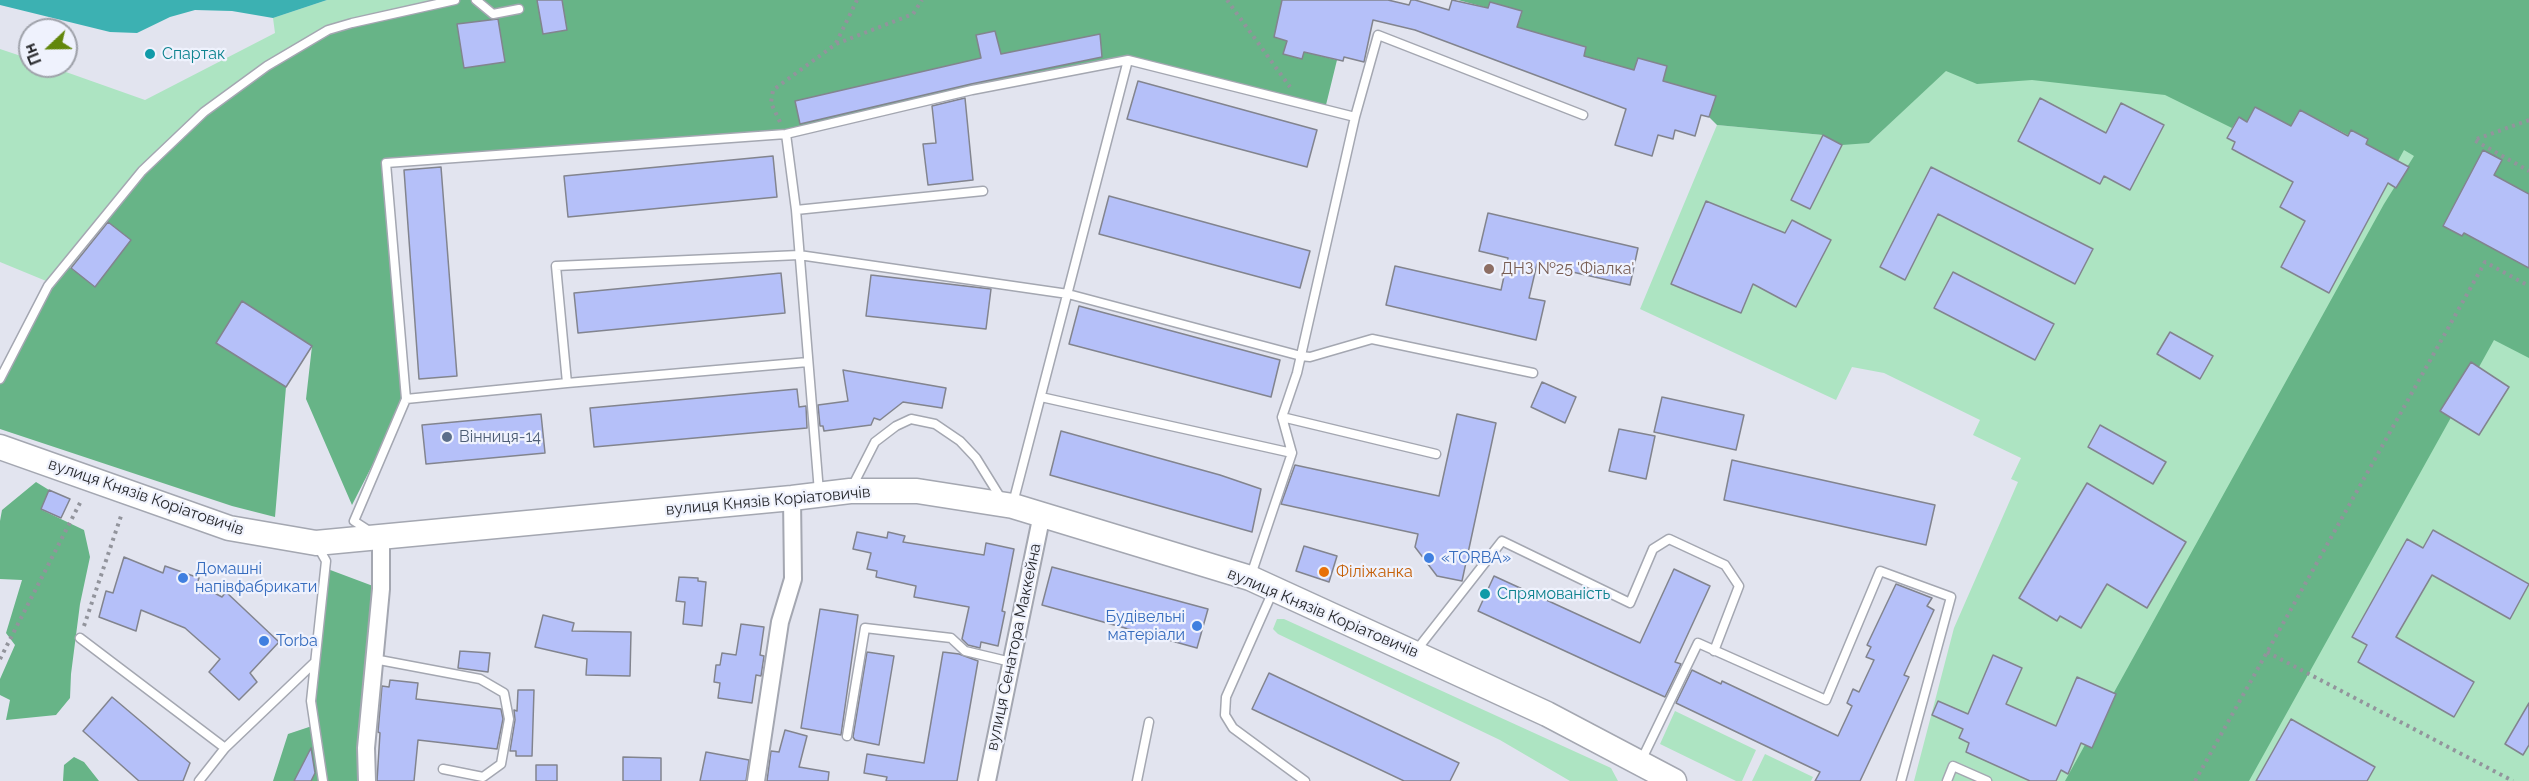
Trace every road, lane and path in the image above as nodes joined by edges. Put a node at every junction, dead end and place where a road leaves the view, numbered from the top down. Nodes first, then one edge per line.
1 (455, 0) edge
2 (476, 0) edge
3 (857, 0) edge
4 (922, 0) edge
5 (1227, 0) edge
6 (519, 9) dead end
7 (836, 44) junction
8 (1128, 60) junction
9 (1302, 104) junction
10 (1583, 115) dead end
11 (1355, 117) junction
12 (2529, 120) edge
13 (786, 134) junction
14 (2529, 171) edge
15 (983, 192) dead end
16 (796, 210) junction
17 (800, 255) junction
18 (2529, 286) edge
19 (1068, 294) junction
20 (1301, 356) junction
21 (808, 362) junction
22 (1533, 373) dead end
23 (0, 379) edge
24 (567, 383) junction
25 (1041, 397) junction
26 (406, 399) junction
27 (1282, 417) junction
28 (0, 447) edge
29 (1292, 453) junction
30 (1436, 454) dead end
31 (850, 491) junction
32 (819, 495) junction
33 (792, 498) junction
34 (82, 499) dead end
35 (1009, 506) junction
36 (122, 513) dead end
37 (1042, 514) junction
38 (381, 538) junction
39 (316, 543) junction
40 (1250, 578) junction
41 (1274, 590) junction
42 (80, 638) joint
43 (1714, 651) junction
44 (1415, 652) junction
45 (2267, 652) junction
46 (0, 658) edge
47 (374, 659) junction
48 (315, 662) junction
49 (1011, 662) junction
50 (1149, 722) dead end
51 (847, 736) dead end
52 (225, 748) junction
53 (1640, 763) junction
54 (443, 769) dead end
55 (460, 777) edge
56 (199, 781) edge
57 (323, 781) edge
58 (367, 781) edge
59 (756, 781) edge
60 (987, 781) edge
61 (1137, 781) edge
62 (1305, 781) edge
63 (1674, 781) edge
64 (1901, 781) edge
65 (1947, 781) edge
66 (1987, 781) edge
67 (2195, 781) edge
68 (2513, 781) edge

1 - 23 lane
2 - 6 lane
3 - 7 path
4 - 7 path
5 - 9 path
7 - 13 path
8 - 9 lane
8 - 13 lane
8 - 19 lane
9 - 11 lane
10 - 11 lane
11 - 20 lane
12 - 14 path
13 - 16 lane
13 - 26 lane
15 - 16 lane
16 - 17 lane
17 - 19 lane
17 - 21 lane
17 - 24 lane
18 - 45 path
19 - 20 lane
19 - 25 lane
20 - 22 lane
20 - 27 lane
21 - 24 lane
21 - 32 lane
24 - 26 lane
25 - 29 lane
25 - 35 lane
26 - 38 lane
27 - 29 lane
27 - 30 lane
28 - 39 main road, вулиця Князів Коріатовичів
29 - 40 lane
31 - 32 main road, вулиця Князів Коріатовичів
31 - 35 main road, вулиця Князів Коріатовичів
31 - 35 lane
32 - 33 main road, вулиця Князів Коріатовичів
33 - 38 main road, вулиця Князів Коріатовичів
33 - 59 street
34 - 46 path
35 - 37 main road, вулиця Князів Коріатовичів
36 - 42 path
37 - 40 main road, вулиця Князів Коріатовичів
37 - 49 street, вулиця Сенатора Маккейна
38 - 39 main road, вулиця Князів Коріатовичів
38 - 47 street
39 - 48 lane
40 - 41 main road, вулиця Князів Коріатовичів
41 - 44 main road, вулиця Князів Коріатовичів
41 - 62 lane
42 - 52 lane
43 - 44 lane
43 - 53 lane
43 - 64 lane
44 - 53 main road, вулиця Князів Коріатовичів
45 - 67 path
45 - 68 path
47 - 55 lane
47 - 58 street
48 - 52 lane
48 - 57 lane
49 - 51 lane
49 - 60 street, вулиця Сенатора Маккейна
50 - 61 lane
52 - 56 lane
53 - 63 main road, вулиця Князів Коріатовичів
54 - 55 lane
65 - 66 lane

